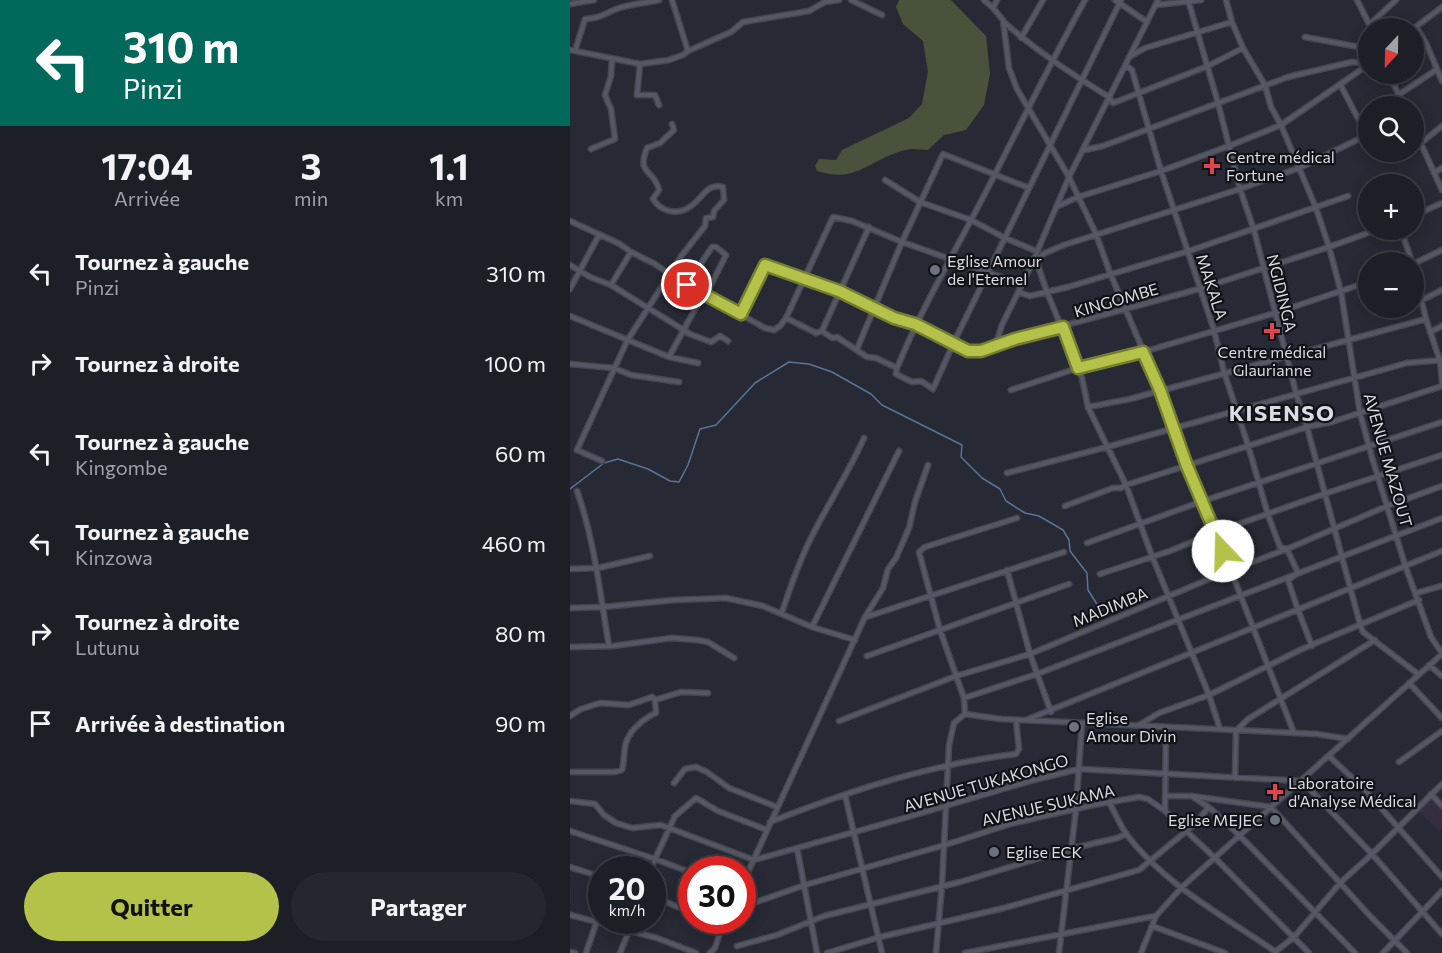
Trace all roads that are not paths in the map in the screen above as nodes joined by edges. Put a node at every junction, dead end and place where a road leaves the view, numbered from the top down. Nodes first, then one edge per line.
1 (594, 0) edge
2 (659, 0) edge
3 (672, 0) edge
4 (839, 0) edge
5 (851, 0) edge
6 (984, 0) edge
7 (997, 0) edge
8 (1043, 0) edge
9 (1085, 0) edge
10 (1115, 0) edge
11 (1158, 0) edge
12 (1201, 0) edge
13 (1226, 0) edge
14 (1357, 0) edge
15 (1396, 0) edge
16 (825, 1) edge
17 (1120, 2) edge
18 (1189, 3) junction
19 (570, 4) edge
20 (1156, 5) junction
21 (1442, 7) edge
22 (993, 8) junction
23 (882, 15) dead end
24 (1366, 18) edge
25 (1378, 18) edge
26 (1003, 20) junction
27 (1424, 21) edge
28 (1147, 22) junction
29 (1232, 22) junction
30 (1198, 33) junction
31 (1305, 37) dead end
32 (1021, 38) junction
33 (1424, 40) edge
34 (1358, 47) edge
35 (1243, 48) junction
36 (572, 50) edge
37 (688, 51) junction
38 (1129, 58) junction
39 (612, 60) junction
40 (1051, 60) junction
41 (1358, 63) edge
42 (640, 64) junction
43 (1208, 66) junction
44 (1124, 68) junction
45 (1436, 70) junction
46 (1358, 71) edge
47 (1081, 80) junction
48 (1442, 81) edge
49 (1340, 84) junction
50 (1393, 84) edge
51 (1265, 85) junction
52 (1139, 93) junction
53 (1398, 95) joint
54 (1108, 97) junction
55 (1218, 103) junction
56 (659, 105) dead end
57 (1027, 108) junction
58 (672, 124) dead end
59 (1281, 125) junction
60 (1442, 126) edge
61 (1150, 128) junction
62 (1424, 141) edge
63 (1049, 146) junction
64 (1230, 146) junction
65 (591, 149) dead end
66 (1083, 150) junction
67 (1424, 150) edge
68 (1299, 168) junction
69 (1442, 168) edge
70 (1161, 171) junction
71 (1434, 173) junction
72 (994, 175) junction
73 (1069, 177) junction
74 (885, 180) dead end
75 (1029, 188) junction
76 (1240, 189) junction
77 (1442, 190) edge
78 (1348, 196) dead end
79 (1078, 197) junction
80 (920, 202) junction
81 (1442, 203) edge
82 (1055, 207) junction
83 (1175, 208) junction
84 (1316, 208) junction
85 (1424, 211) edge
86 (971, 220) junction
87 (570, 221) edge
88 (869, 227) junction
89 (1254, 230) junction
90 (1096, 234) junction
91 (599, 235) junction
92 (1358, 237) edge
93 (1005, 238) junction
94 (902, 242) junction
95 (1329, 248) junction
96 (1442, 250) edge
97 (1036, 251) junction
98 (1188, 251) junction
99 (631, 252) junction
100 (950, 259) junction
101 (1424, 259) edge
102 (1034, 261) junction
103 (570, 265) edge
104 (1263, 268) junction
105 (580, 270) junction
106 (988, 273) junction
107 (1110, 273) junction
108 (669, 274) junction
109 (803, 279) junction
110 (1021, 284) junction
111 (610, 285) junction
112 (687, 285) junction
113 (1358, 286) edge
114 (570, 289) edge
115 (1199, 289) junction
116 (1442, 290) edge
117 (839, 291) junction
118 (1018, 292) junction
119 (1047, 292) junction
120 (1341, 292) junction
121 (706, 295) junction
122 (1424, 299) edge
123 (875, 307) junction
124 (647, 309) junction
125 (1424, 309) edge
126 (1125, 310) junction
127 (1275, 313) junction
128 (741, 314) junction
129 (570, 316) edge
130 (786, 318) junction
131 (1426, 318) junction
132 (915, 324) junction
133 (1442, 326) edge
134 (1063, 327) junction
135 (683, 329) junction
136 (1214, 330) junction
137 (822, 331) junction
138 (1430, 332) junction
139 (627, 340) junction
140 (728, 340) dead end
141 (1348, 340) junction
142 (954, 342) junction
143 (995, 346) junction
144 (857, 349) junction
145 (1143, 352) junction
146 (1287, 356) junction
147 (669, 357) junction
148 (1441, 361) edge
149 (698, 363) dead end
150 (570, 364) edge
151 (614, 368) junction
152 (897, 368) junction
153 (1078, 368) junction
154 (1224, 372) junction
155 (1354, 378) junction
156 (679, 381) dead end
157 (1442, 384) edge
158 (1011, 390) dead end
159 (1160, 390) junction
160 (1296, 393) junction
161 (1088, 407) junction
162 (1237, 410) junction
163 (1359, 413) junction
164 (1442, 422) edge
165 (1172, 427) junction
166 (1307, 427) junction
167 (864, 438) dead end
168 (1248, 445) junction
169 (1368, 445) junction
170 (1107, 447) junction
171 (899, 451) dead end
172 (1442, 455) edge
173 (602, 461) dead end
174 (1316, 463) junction
175 (928, 465) dead end
176 (1187, 466) junction
177 (1007, 473) dead end
178 (1378, 476) junction
179 (1259, 482) junction
180 (1126, 485) junction
181 (1442, 486) edge
182 (577, 491) dead end
183 (1324, 494) junction
184 (1203, 501) junction
185 (1065, 506) dead end
186 (1387, 506) junction
187 (1268, 515) junction
188 (1017, 518) dead end
189 (1442, 518) edge
190 (1141, 524) junction
191 (1333, 528) junction
192 (1216, 532) junction
193 (1396, 535) junction
194 (1087, 543) dead end
195 (1287, 549) junction
196 (1064, 552) dead end
197 (1442, 552) edge
198 (1342, 555) junction
199 (650, 556) dead end
200 (1152, 556) junction
201 (598, 568) junction
202 (1406, 568) junction
203 (570, 569) edge
204 (1007, 570) junction
205 (1231, 570) junction
206 (1298, 573) junction
207 (1100, 574) dead end
208 (1069, 584) dead end
209 (1442, 586) edge
210 (1350, 589) junction
211 (1416, 593) junction
212 (1240, 595) junction
213 (930, 597) junction
214 (1169, 597) junction
215 (1419, 600) junction
216 (1016, 602) junction
217 (603, 607) junction
218 (570, 608) edge
219 (1298, 610) junction
220 (782, 612) junction
221 (865, 617) junction
222 (1178, 618) junction
223 (1360, 624) junction
224 (812, 627) junction
225 (1252, 629) junction
226 (940, 630) junction
227 (855, 640) junction
228 (1375, 640) junction
229 (609, 646) junction
230 (1312, 646) junction
231 (570, 647) edge
232 (1030, 654) junction
233 (1192, 654) junction
234 (1442, 654) edge
235 (867, 656) dead end
236 (734, 658) dead end
237 (1430, 665) junction
238 (1269, 666) junction
239 (1037, 674) junction
240 (1418, 674) junction
241 (956, 676) junction
242 (1442, 676) edge
243 (1409, 683) junction
244 (708, 693) dead end
245 (1209, 694) junction
246 (964, 698) junction
247 (1281, 699) junction
248 (655, 700) junction
249 (1051, 712) junction
250 (965, 714) junction
251 (570, 716) edge
252 (1442, 717) edge
253 (1016, 720) junction
254 (1026, 720) junction
255 (838, 721) dead end
256 (1082, 723) junction
257 (1138, 726) junction
258 (1166, 727) junction
259 (1220, 729) junction
260 (1236, 731) junction
261 (1442, 731) edge
262 (1294, 733) junction
263 (1348, 739) junction
264 (1329, 756) junction
265 (1399, 762) dead end
266 (947, 765) junction
267 (1079, 770) junction
268 (570, 772) edge
269 (1166, 773) junction
270 (1235, 778) junction
271 (1302, 781) junction
272 (674, 783) dead end
273 (1442, 784) edge
274 (1431, 794) junction
275 (845, 795) junction
276 (1166, 796) junction
277 (1191, 796) junction
278 (570, 801) edge
279 (1109, 802) junction
280 (947, 805) junction
281 (1442, 806) edge
282 (777, 807) junction
283 (1271, 807) junction
284 (1208, 808) junction
285 (1076, 809) junction
286 (1165, 811) junction
287 (770, 822) junction
288 (1398, 827) junction
289 (669, 829) junction
290 (767, 830) junction
291 (570, 831) edge
292 (853, 831) junction
293 (1185, 831) junction
294 (1126, 834) junction
295 (1240, 836) junction
296 (945, 845) junction
297 (797, 848) junction
298 (1070, 849) junction
299 (1372, 854) junction
300 (646, 856) edge
301 (656, 856) edge
302 (743, 856) edge
303 (756, 856) edge
304 (1215, 858) junction
305 (756, 859) edge
306 (1151, 862) junction
307 (570, 867) edge
308 (863, 867) junction
309 (588, 873) edge
310 (1442, 877) edge
311 (1341, 882) junction
312 (805, 885) junction
313 (942, 885) junction
314 (1182, 887) junction
315 (1066, 890) junction
316 (1442, 891) edge
317 (756, 902) edge
318 (871, 903) junction
319 (1316, 912) junction
320 (1422, 912) junction
321 (570, 915) edge
322 (1156, 916) junction
323 (588, 920) edge
324 (810, 921) junction
325 (939, 924) junction
326 (1152, 926) junction
327 (593, 934) edge
328 (629, 934) edge
329 (642, 934) edge
330 (719, 934) edge
331 (1061, 934) junction
332 (1442, 934) edge
333 (880, 937) junction
334 (1294, 937) junction
335 (1395, 941) junction
336 (737, 946) dead end
337 (570, 952) edge
338 (1276, 952) edge
339 (575, 953) edge
340 (586, 953) edge
341 (621, 953) edge
342 (696, 953) edge
343 (710, 953) edge
344 (817, 953) edge
345 (827, 953) edge
346 (882, 953) edge
347 (936, 953) edge
348 (965, 953) edge
349 (1059, 953) edge
350 (1141, 953) edge
351 (1225, 953) edge
352 (1309, 953) edge
353 (1354, 953) edge
354 (1383, 953) edge
355 (1407, 953) edge

1 - 19 street
2 - 36 street
3 - 37 street
4 - 16 street
5 - 23 street
6 - 22 street
7 - 22 street
8 - 32 street
9 - 40 street
10 - 17 street
11 - 20 street
12 - 18 street
13 - 29 street, AVENUE MAZOUT
14 - 24 street
15 - 25 street
16 - 37 street
17 - 28 street
17 - 47 street
18 - 20 street
18 - 30 street, NGIDINGA
20 - 28 street
21 - 27 street
22 - 26 street
26 - 32 street
26 - 57 street
28 - 38 street
29 - 30 street
29 - 35 street, AVENUE MAZOUT
30 - 38 street
30 - 43 street, NGIDINGA
31 - 34 street
32 - 40 street
33 - 45 street
35 - 43 street
35 - 51 street, AVENUE MAZOUT
36 - 39 street
37 - 42 street
38 - 44 street
39 - 42 street
39 - 65 street
40 - 47 street
40 - 57 street
41 - 51 street
42 - 56 street
43 - 52 street
43 - 55 street, NGIDINGA
44 - 52 street, MAKALA
44 - 54 street
45 - 48 street
45 - 53 street
46 - 49 street
47 - 54 street
47 - 63 street
49 - 59 street
49 - 68 street
50 - 53 street
51 - 55 street
51 - 59 street, AVENUE MAZOUT
52 - 54 street
52 - 61 street, MAKALA
54 - 66 street
55 - 61 street
55 - 64 street, NGIDINGA
57 - 63 street
57 - 72 street
58 - 108 street
59 - 64 street
59 - 68 street, AVENUE MAZOUT
60 - 62 street
61 - 66 street
61 - 70 street, MAKALA
63 - 73 street
63 - 75 street
64 - 70 street
64 - 76 street, NGIDINGA
66 - 73 street
67 - 71 street
68 - 76 street
68 - 84 street, AVENUE MAZOUT
69 - 71 street
70 - 79 street
70 - 83 street, MAKALA
71 - 77 street
72 - 75 street
72 - 80 street
72 - 86 street
73 - 79 street
73 - 82 street
74 - 80 street
75 - 93 street
76 - 83 street
76 - 89 street, NGIDINGA
78 - 84 street
79 - 82 street
79 - 90 street
80 - 86 street
80 - 94 street
81 - 85 street
82 - 97 street
83 - 90 street
83 - 98 street, MAKALA
84 - 89 street
84 - 95 street, AVENUE MAZOUT
86 - 93 street
86 - 100 street
87 - 91 street
88 - 94 street
88 - 109 street
88 - 117 street
89 - 98 street
89 - 104 street, NGIDINGA
90 - 102 street
90 - 107 street
91 - 99 street
91 - 105 street
92 - 95 street, KINGOMBE
93 - 97 street
93 - 106 street
94 - 100 street
94 - 123 street
95 - 104 street, KINGOMBE
95 - 120 street, AVENUE MAZOUT
96 - 101 street
97 - 102 street
98 - 107 street
98 - 115 street, MAKALA
99 - 108 street
99 - 111 street
100 - 106 street
100 - 132 street
102 - 110 street
102 - 119 street
103 - 105 street
104 - 115 street, KINGOMBE
104 - 127 street, NGIDINGA
105 - 111 street
105 - 114 street
106 - 110 street
106 - 142 street
107 - 119 street
107 - 126 street
108 - 112 street
108 - 124 street
109 - 117 street, KINGOMBE
109 - 128 street, KINGOMBE
109 - 130 street
110 - 118 street
111 - 124 street
112 - 121 street
112 - 121 street
113 - 120 street
115 - 126 street, KINGOMBE
115 - 136 street, MAKALA
116 - 122 street
117 - 123 street, KINGOMBE
117 - 137 street
118 - 119 street
118 - 143 street
119 - 134 street
120 - 127 street
120 - 141 street, AVENUE MAZOUT
121 - 128 street
121 - 135 street
123 - 132 street, KINGOMBE
123 - 144 street
124 - 135 street
124 - 139 street
125 - 131 street
126 - 134 street, KINGOMBE
126 - 145 street
127 - 136 street
127 - 146 street, NGIDINGA
128 - 130 street
129 - 139 street
130 - 137 street
131 - 138 street
131 - 141 street
132 - 142 street, KINGOMBE
132 - 152 street
133 - 138 street
134 - 143 street, KINGOMBE
134 - 153 street
135 - 140 street
135 - 147 street
136 - 145 street
136 - 154 street, MAKALA
137 - 144 street
138 - 148 street
139 - 147 street
139 - 151 street
141 - 146 street
141 - 155 street, AVENUE MAZOUT
142 - 143 street, KINGOMBE
142 - 152 street
144 - 152 street
145 - 153 street
145 - 159 street
146 - 154 street
146 - 160 street, NGIDINGA
147 - 149 street
148 - 155 street
148 - 157 street
150 - 151 street
151 - 156 street
151 - 173 street
153 - 158 street
153 - 161 street
154 - 159 street
154 - 162 street, MAKALA
155 - 160 street
155 - 163 street, AVENUE MAZOUT
157 - 163 street
159 - 161 street
159 - 165 street
160 - 162 street
160 - 166 street, NGIDINGA
161 - 170 street
162 - 165 street
162 - 168 street, MAKALA
163 - 166 street
163 - 169 street, AVENUE MAZOUT
164 - 169 street
165 - 170 street
165 - 176 street
166 - 168 street
166 - 174 street, NGIDINGA
167 - 220 street
168 - 176 street
168 - 179 street, MAKALA
169 - 174 street
169 - 178 street, AVENUE MAZOUT
170 - 177 street
170 - 180 street
171 - 224 street
172 - 178 street
174 - 179 street
174 - 183 street, NGIDINGA
175 - 221 street
176 - 180 street
176 - 184 street
178 - 183 street
178 - 186 street, AVENUE MAZOUT
179 - 184 street
179 - 187 street, MAKALA
180 - 185 street
180 - 190 street
181 - 186 street, MADIMBA
182 - 201 street
183 - 187 street
183 - 191 street, NGIDINGA
184 - 190 street
184 - 192 street
186 - 191 street, MADIMBA
186 - 193 street, AVENUE MAZOUT
187 - 192 street
187 - 195 street, MAKALA
188 - 213 street
189 - 193 street
190 - 194 street
190 - 200 street
191 - 195 street, MADIMBA
191 - 198 street, NGIDINGA
192 - 200 street
192 - 205 street
193 - 198 street
193 - 202 street, AVENUE MAZOUT
195 - 205 street, MADIMBA
195 - 206 street, MAKALA
196 - 204 street
197 - 202 street
198 - 206 street
198 - 210 street, NGIDINGA
199 - 201 street
200 - 207 street
200 - 214 street
201 - 203 street
201 - 217 street
202 - 210 street
202 - 211 street, AVENUE MAZOUT
204 - 213 street
204 - 216 street
205 - 212 street
205 - 214 street, MADIMBA
206 - 212 street
206 - 219 street
208 - 216 street
209 - 211 street
210 - 219 street
210 - 223 street, NGIDINGA
211 - 215 street, AVENUE MAZOUT
212 - 222 street
212 - 225 street
213 - 221 street
213 - 226 street
214 - 222 street
214 - 232 street, MADIMBA
215 - 223 street
215 - 234 street, AVENUE MAZOUT
216 - 226 street
216 - 232 street
217 - 218 street
217 - 220 street
217 - 229 street
219 - 225 street
219 - 230 street
220 - 224 street
221 - 227 street
222 - 233 street
222 - 239 street
223 - 228 street
223 - 230 street
224 - 227 street
225 - 233 street
225 - 238 street
226 - 235 street
226 - 241 street
227 - 282 street
228 - 240 street
228 - 247 street
229 - 231 street
229 - 236 street
230 - 238 street
232 - 239 street
232 - 241 street, MADIMBA
233 - 245 street
233 - 249 street
234 - 237 street
237 - 240 street
237 - 242 street
238 - 245 street
238 - 247 street
239 - 246 street
239 - 249 street
240 - 243 street
241 - 246 street
241 - 255 street, MADIMBA
243 - 252 street
243 - 263 street
244 - 248 street
245 - 257 street
245 - 259 street
246 - 250 street
247 - 260 street
247 - 262 street
248 - 251 street
248 - 268 street
249 - 254 street
250 - 253 street
250 - 266 street
253 - 254 street
253 - 266 street
254 - 256 street
256 - 257 street
256 - 267 street
257 - 258 street
258 - 259 street
258 - 269 street
259 - 260 street
260 - 262 street
260 - 270 street
261 - 265 street
262 - 263 street
263 - 264 street
264 - 271 street
264 - 288 street
266 - 275 street
266 - 280 street
267 - 269 street, AVENUE TUKAKONGO
267 - 280 street, AVENUE TUKAKONGO
267 - 285 street
269 - 270 street, AVENUE TUKAKONGO
269 - 276 street
270 - 271 street, AVENUE TUKAKONGO
271 - 283 street
271 - 299 street
272 - 282 street
273 - 274 street
274 - 281 street
274 - 288 street
275 - 287 street
275 - 292 street
276 - 277 street
276 - 286 street
277 - 283 street
277 - 284 street
278 - 289 street
279 - 285 street, AVENUE SUKAMA
279 - 286 street, AVENUE SUKAMA
279 - 294 street
280 - 292 street, AVENUE TUKAKONGO
280 - 296 street
282 - 287 street
283 - 295 street
283 - 311 street
284 - 293 street
284 - 295 street
285 - 296 street, AVENUE SUKAMA
285 - 298 street
286 - 293 street, AVENUE SUKAMA
287 - 290 street
288 - 299 street
288 - 310 street
289 - 290 street
289 - 301 street
289 - 302 street
290 - 303 street
291 - 300 street
292 - 297 street, AVENUE TUKAKONGO
292 - 308 street
293 - 304 street, AVENUE SUKAMA
293 - 306 street
294 - 298 street
294 - 306 street
295 - 304 street
295 - 319 street
296 - 308 street, AVENUE SUKAMA
296 - 313 street
297 - 305 street, AVENUE TUKAKONGO
297 - 312 street
298 - 313 street
298 - 315 street
299 - 311 street
299 - 320 street
304 - 314 street
304 - 334 street, AVENUE SUKAMA
306 - 314 street
306 - 315 street
307 - 309 street
308 - 312 street, AVENUE SUKAMA
308 - 318 street
311 - 319 street
311 - 335 street
312 - 317 street, AVENUE SUKAMA
312 - 324 street
313 - 318 street
313 - 325 street
314 - 322 street
314 - 338 street
315 - 325 street
315 - 331 street
316 - 320 street
318 - 324 street
318 - 333 street
319 - 334 street
319 - 353 street
320 - 332 street
320 - 335 street
321 - 323 street
322 - 326 street
322 - 331 street
324 - 336 street
324 - 344 street
325 - 333 street
325 - 347 street
326 - 350 street
326 - 351 street
327 - 340 street
328 - 341 street
329 - 342 street
330 - 343 street
331 - 348 street
331 - 349 street
333 - 345 street
333 - 346 street
334 - 338 street
334 - 352 street, AVENUE SUKAMA
335 - 354 street
335 - 355 street
337 - 339 street

